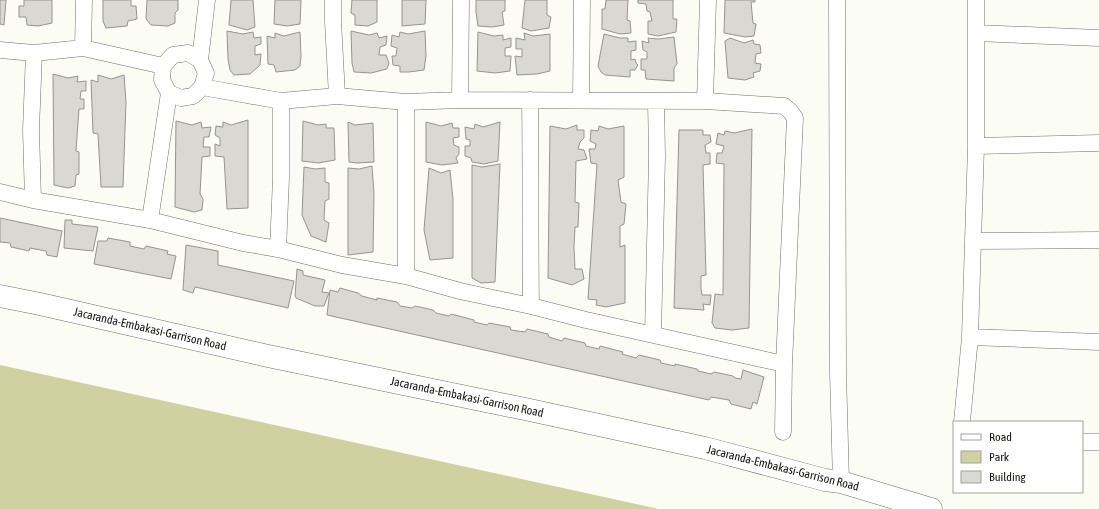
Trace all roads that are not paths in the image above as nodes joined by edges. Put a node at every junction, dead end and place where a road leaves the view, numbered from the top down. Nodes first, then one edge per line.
1 (84, 0) edge
2 (207, 0) edge
3 (333, 0) edge
4 (461, 0) edge
5 (582, 0) edge
6 (708, 0) edge
7 (837, 0) edge
8 (976, 0) edge
9 (976, 33) junction
10 (1099, 38) edge
11 (83, 48) junction
12 (0, 50) edge
13 (34, 53) junction
14 (200, 60) junction
15 (163, 66) junction
16 (202, 87) junction
17 (170, 93) junction
18 (337, 96) junction
19 (460, 100) junction
20 (530, 100) junction
21 (581, 100) junction
22 (281, 101) junction
23 (656, 101) junction
24 (705, 101) junction
25 (406, 102) junction
26 (1099, 142) edge
27 (976, 146) junction
28 (0, 192) edge
29 (33, 200) junction
30 (150, 220) junction
31 (1099, 240) edge
32 (973, 241) junction
33 (278, 249) junction
34 (406, 276) junction
35 (0, 296) edge
36 (531, 306) junction
37 (653, 335) junction
38 (970, 337) junction
39 (1099, 342) edge
40 (784, 364) junction
41 (962, 421) edge
42 (783, 432) dead end
43 (1083, 442) edge
44 (1099, 442) edge
45 (841, 482) junction
46 (931, 509) edge

1 - 11 street
2 - 14 street
3 - 18 street
4 - 19 street
5 - 21 street
6 - 24 street
7 - 45 street
8 - 9 street
9 - 10 street
9 - 27 street
11 - 13 street
11 - 15 street
12 - 13 street
13 - 29 street
14 - 15 street
14 - 16 street
15 - 17 street
16 - 17 street
16 - 22 street
17 - 30 street
18 - 22 street
18 - 25 street
19 - 20 street
19 - 25 street
20 - 21 street
20 - 36 street
21 - 23 street
22 - 33 street
23 - 24 street
23 - 37 street
24 - 40 street
25 - 34 street
26 - 27 street
27 - 32 street
28 - 29 street
29 - 30 street
30 - 33 street
31 - 32 street
32 - 38 street
33 - 34 street
34 - 36 street
35 - 45 street, Jacaranda-Embakasi-Garrison Road
36 - 37 street
37 - 40 street
38 - 39 street
38 - 41 street
40 - 42 street
43 - 44 street
45 - 46 street, Jacaranda-Embakasi-Garrison Road

